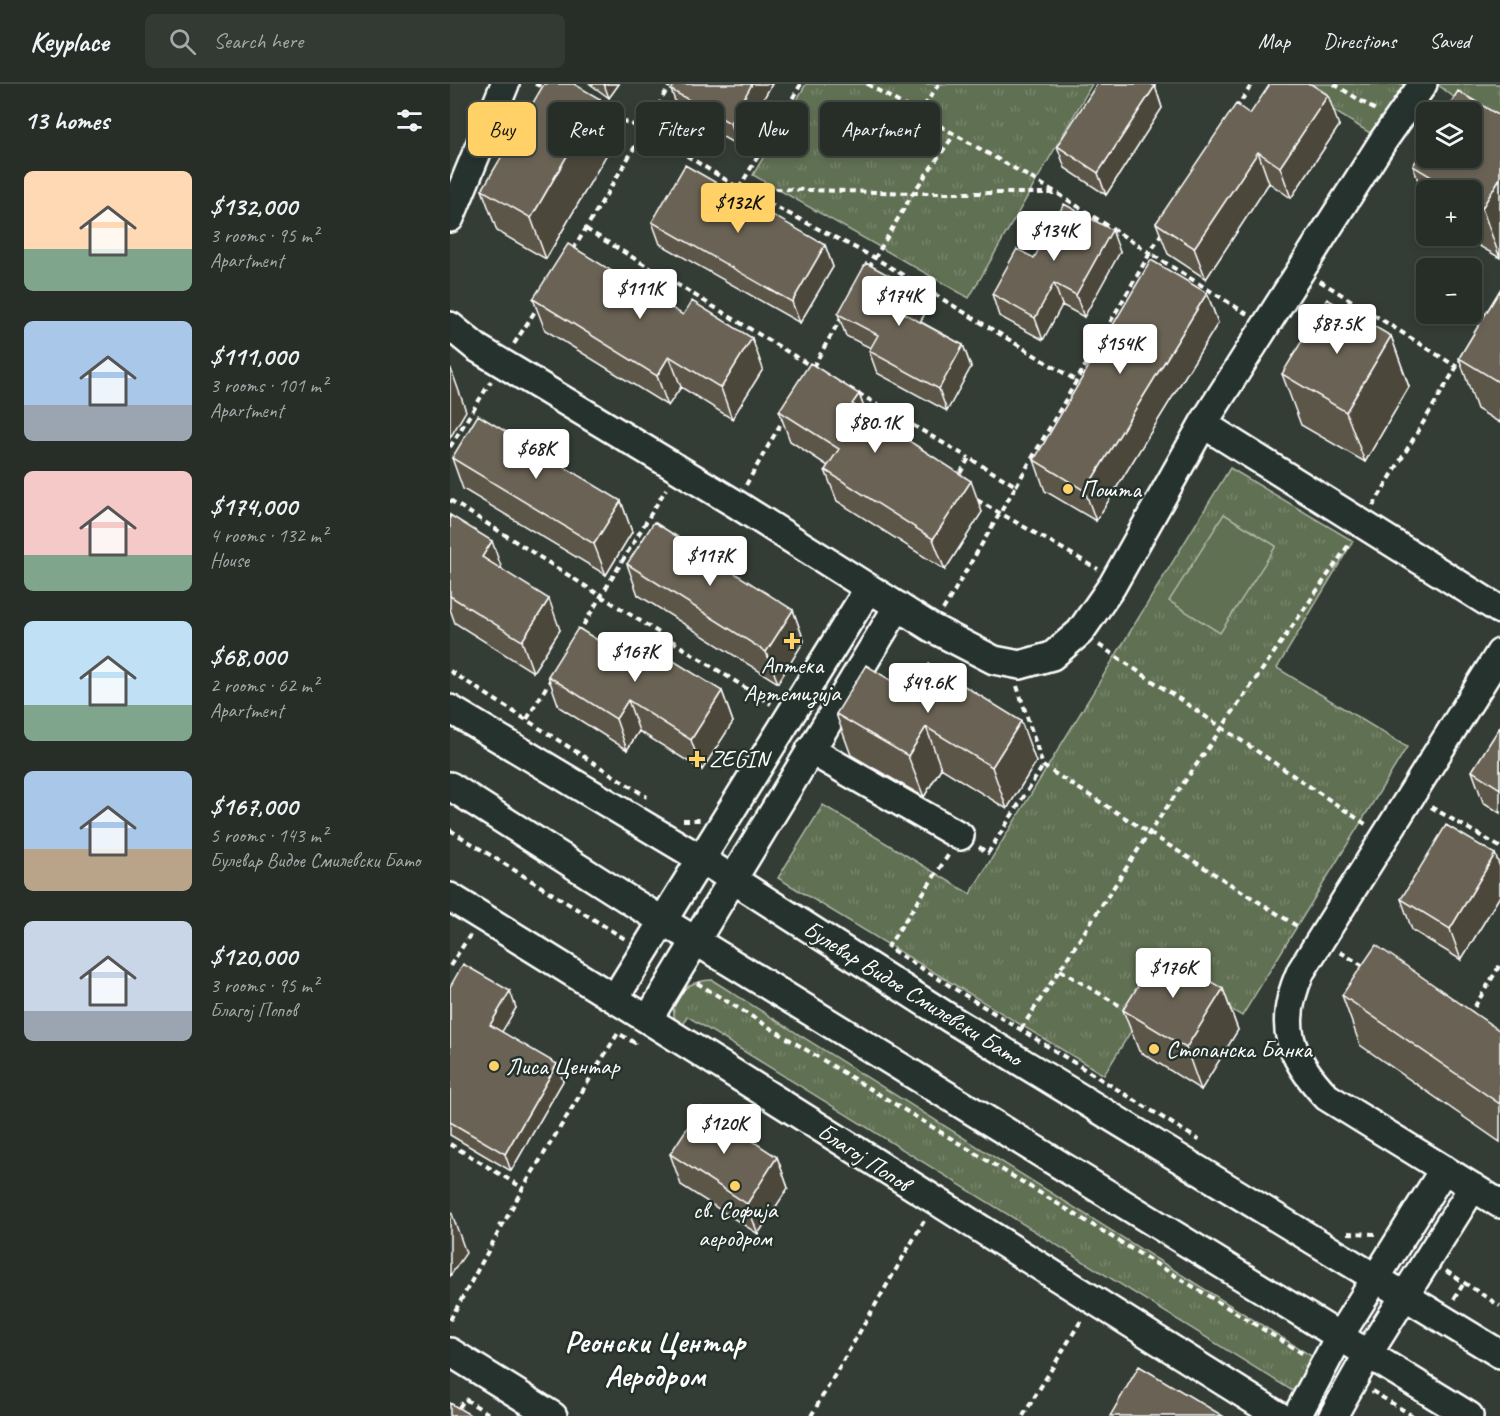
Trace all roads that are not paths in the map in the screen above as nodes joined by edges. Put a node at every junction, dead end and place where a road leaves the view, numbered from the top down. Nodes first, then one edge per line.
1 (505, 84) edge
2 (1423, 84) edge
3 (450, 218) edge
4 (450, 326) edge
5 (1203, 424) junction
6 (869, 588) junction
7 (898, 606) junction
8 (1500, 610) edge
9 (1500, 653) edge
10 (450, 709) edge
11 (810, 750) junction
12 (450, 786) edge
13 (960, 836) dead end
14 (701, 859) junction
15 (732, 879) junction
16 (450, 897) edge
17 (663, 920) junction
18 (695, 940) junction
19 (615, 998) junction
20 (649, 1018) junction
21 (1443, 1169) junction
22 (1473, 1187) junction
23 (1500, 1204) edge
24 (1375, 1279) junction
25 (1404, 1296) junction
26 (1339, 1337) junction
27 (450, 1352) edge
28 (1368, 1354) junction
29 (1500, 1354) edge
30 (553, 1416) edge
31 (1279, 1416) edge
32 (1297, 1416) edge
33 (1333, 1416) edge
34 (1468, 1416) edge

1 - 3 street
2 - 5 street
4 - 6 street
5 - 7 street
5 - 8 street
6 - 7 street
6 - 14 street
7 - 11 street
9 - 21 street
10 - 14 street, Булевар Видое Смилевски Бато
11 - 13 street
11 - 15 street
12 - 17 street
14 - 15 street, Булевар Видое Смилевски Бато
14 - 17 street
15 - 18 street
15 - 24 street, Булевар Видое Смилевски Бато
16 - 19 street, Благој Попов
17 - 18 street
17 - 19 street
18 - 20 street
18 - 26 street
19 - 20 street, Благој Попов
20 - 31 street, Благој Попов
21 - 22 street
21 - 24 street
22 - 23 street
22 - 25 street
24 - 25 street, Булевар Видое Смилевски Бато
24 - 26 street
25 - 28 street
25 - 29 street, Булевар Видое Смилевски Бато
26 - 28 street
26 - 32 street
27 - 30 street
28 - 33 street
28 - 34 street

